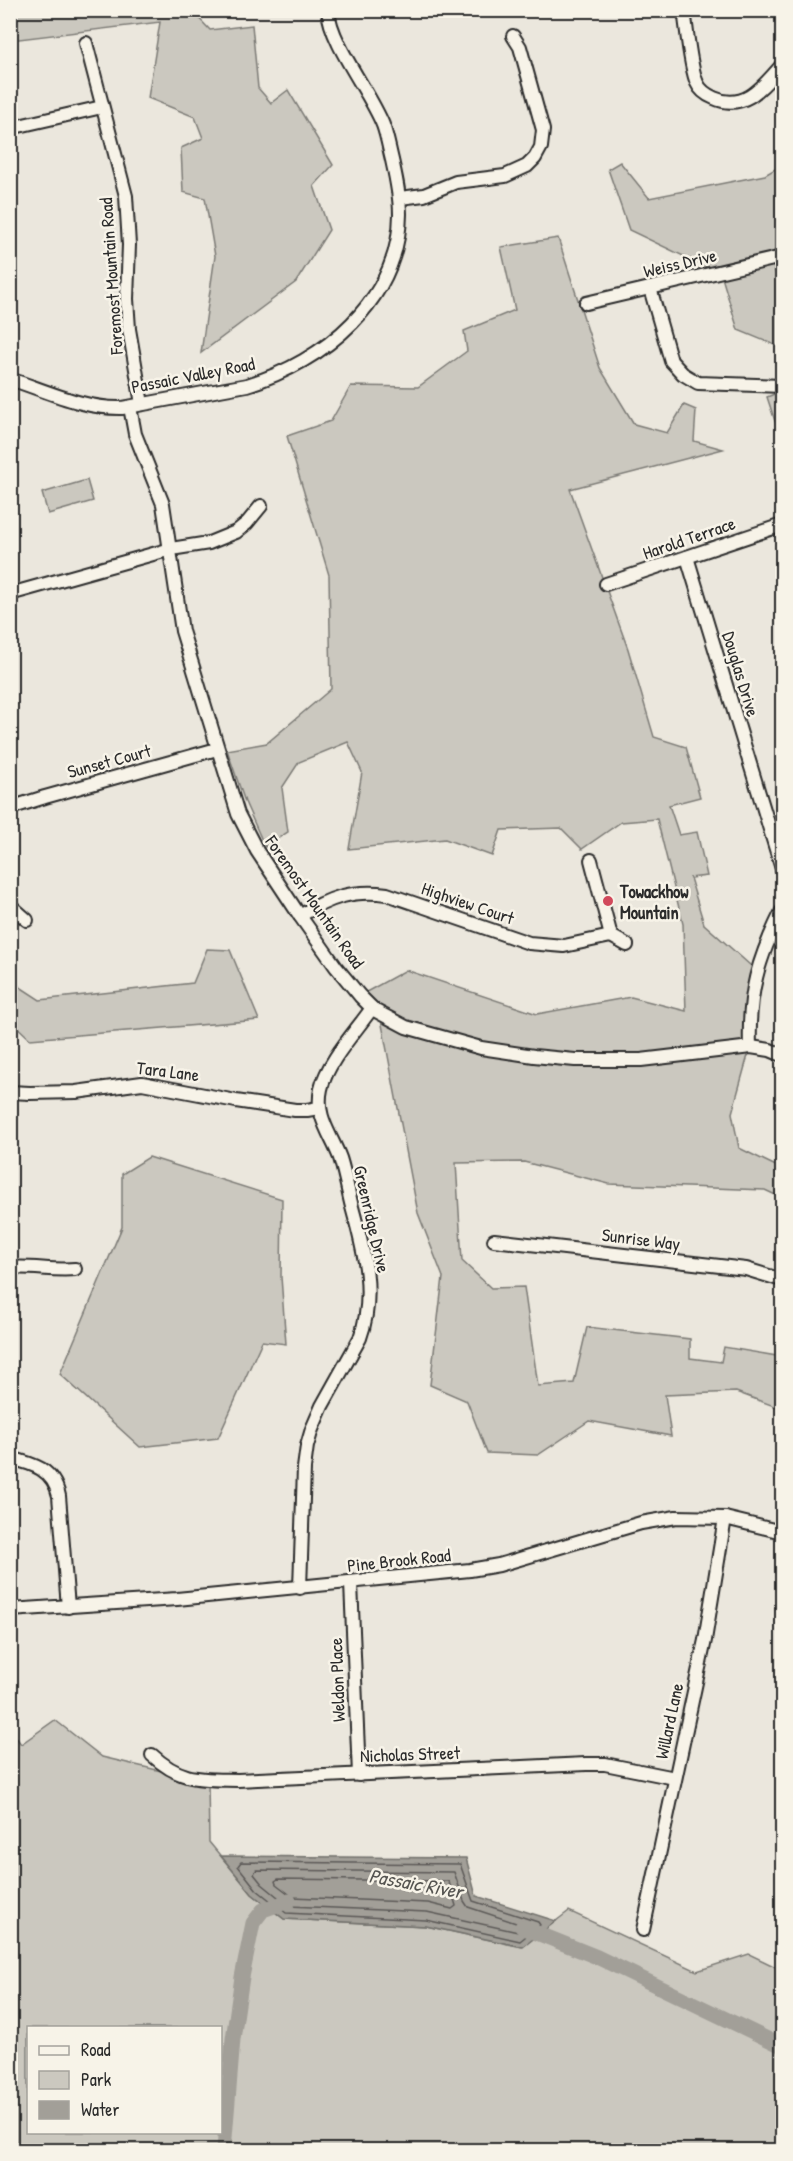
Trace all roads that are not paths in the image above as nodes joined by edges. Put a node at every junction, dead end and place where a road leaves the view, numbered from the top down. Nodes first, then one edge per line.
1 (328, 10) edge
2 (684, 10) edge
3 (513, 36) dead end
4 (86, 43) dead end
5 (783, 65) edge
6 (102, 107) junction
7 (10, 128) edge
8 (400, 198) junction
9 (783, 257) edge
10 (650, 288) junction
11 (586, 303) dead end
12 (10, 379) edge
13 (783, 386) edge
14 (142, 404) junction
15 (130, 406) junction
16 (261, 506) dead end
17 (783, 525) edge
18 (171, 549) junction
19 (687, 557) junction
20 (606, 584) dead end
21 (10, 594) edge
22 (217, 749) junction
23 (10, 808) edge
24 (591, 860) dead end
25 (783, 869) edge
26 (10, 905) edge
27 (783, 911) edge
28 (300, 915) junction
29 (27, 920) dead end
30 (611, 936) junction
31 (627, 945) dead end
32 (372, 1008) junction
33 (750, 1047) junction
34 (783, 1054) edge
35 (10, 1092) edge
36 (319, 1108) junction
37 (494, 1240) dead end
38 (10, 1268) edge
39 (75, 1269) dead end
40 (783, 1280) edge
41 (10, 1458) edge
42 (725, 1518) junction
43 (783, 1532) edge
44 (351, 1583) junction
45 (300, 1588) junction
46 (68, 1607) junction
47 (10, 1610) edge
48 (152, 1755) dead end
49 (359, 1774) junction
50 (675, 1778) junction
51 (643, 1930) dead end

1 - 8 street, Passaic Valley Road
2 - 5 street
3 - 8 street
4 - 6 street, Foremost Mountain Road
6 - 7 street
6 - 14 street, Foremost Mountain Road
8 - 14 street, Passaic Valley Road
9 - 10 street, Weiss Drive
10 - 11 street, Weiss Drive
10 - 13 street
12 - 15 street, Passaic Valley Road
14 - 15 street, Passaic Valley Road
15 - 18 street, Foremost Mountain Road
16 - 18 street
17 - 19 street, Harold Terrace
18 - 21 street
18 - 22 street, Foremost Mountain Road
19 - 20 street, Harold Terrace
19 - 25 street, Douglas Drive
22 - 23 street, Sunset Court
22 - 28 street, Foremost Mountain Road
24 - 30 street
26 - 29 street
27 - 33 street
28 - 30 street, Highview Court
28 - 32 street, Foremost Mountain Road
30 - 31 street
32 - 33 street, Foremost Mountain Road
32 - 36 street
33 - 34 street, Foremost Mountain Road
35 - 36 street, Tara Lane
36 - 45 street, Greenridge Drive
37 - 40 street, Sunrise Way
38 - 39 street
41 - 46 street
42 - 43 street, Pine Brook Road
42 - 44 street, Pine Brook Road
42 - 50 street, Willard Lane
44 - 45 street, Pine Brook Road
44 - 49 street, Weldon Place
45 - 46 street, Pine Brook Road
46 - 47 street, Pine Brook Road
48 - 49 street, Nicholas Street
49 - 50 street, Nicholas Street
50 - 51 street, Willard Lane

